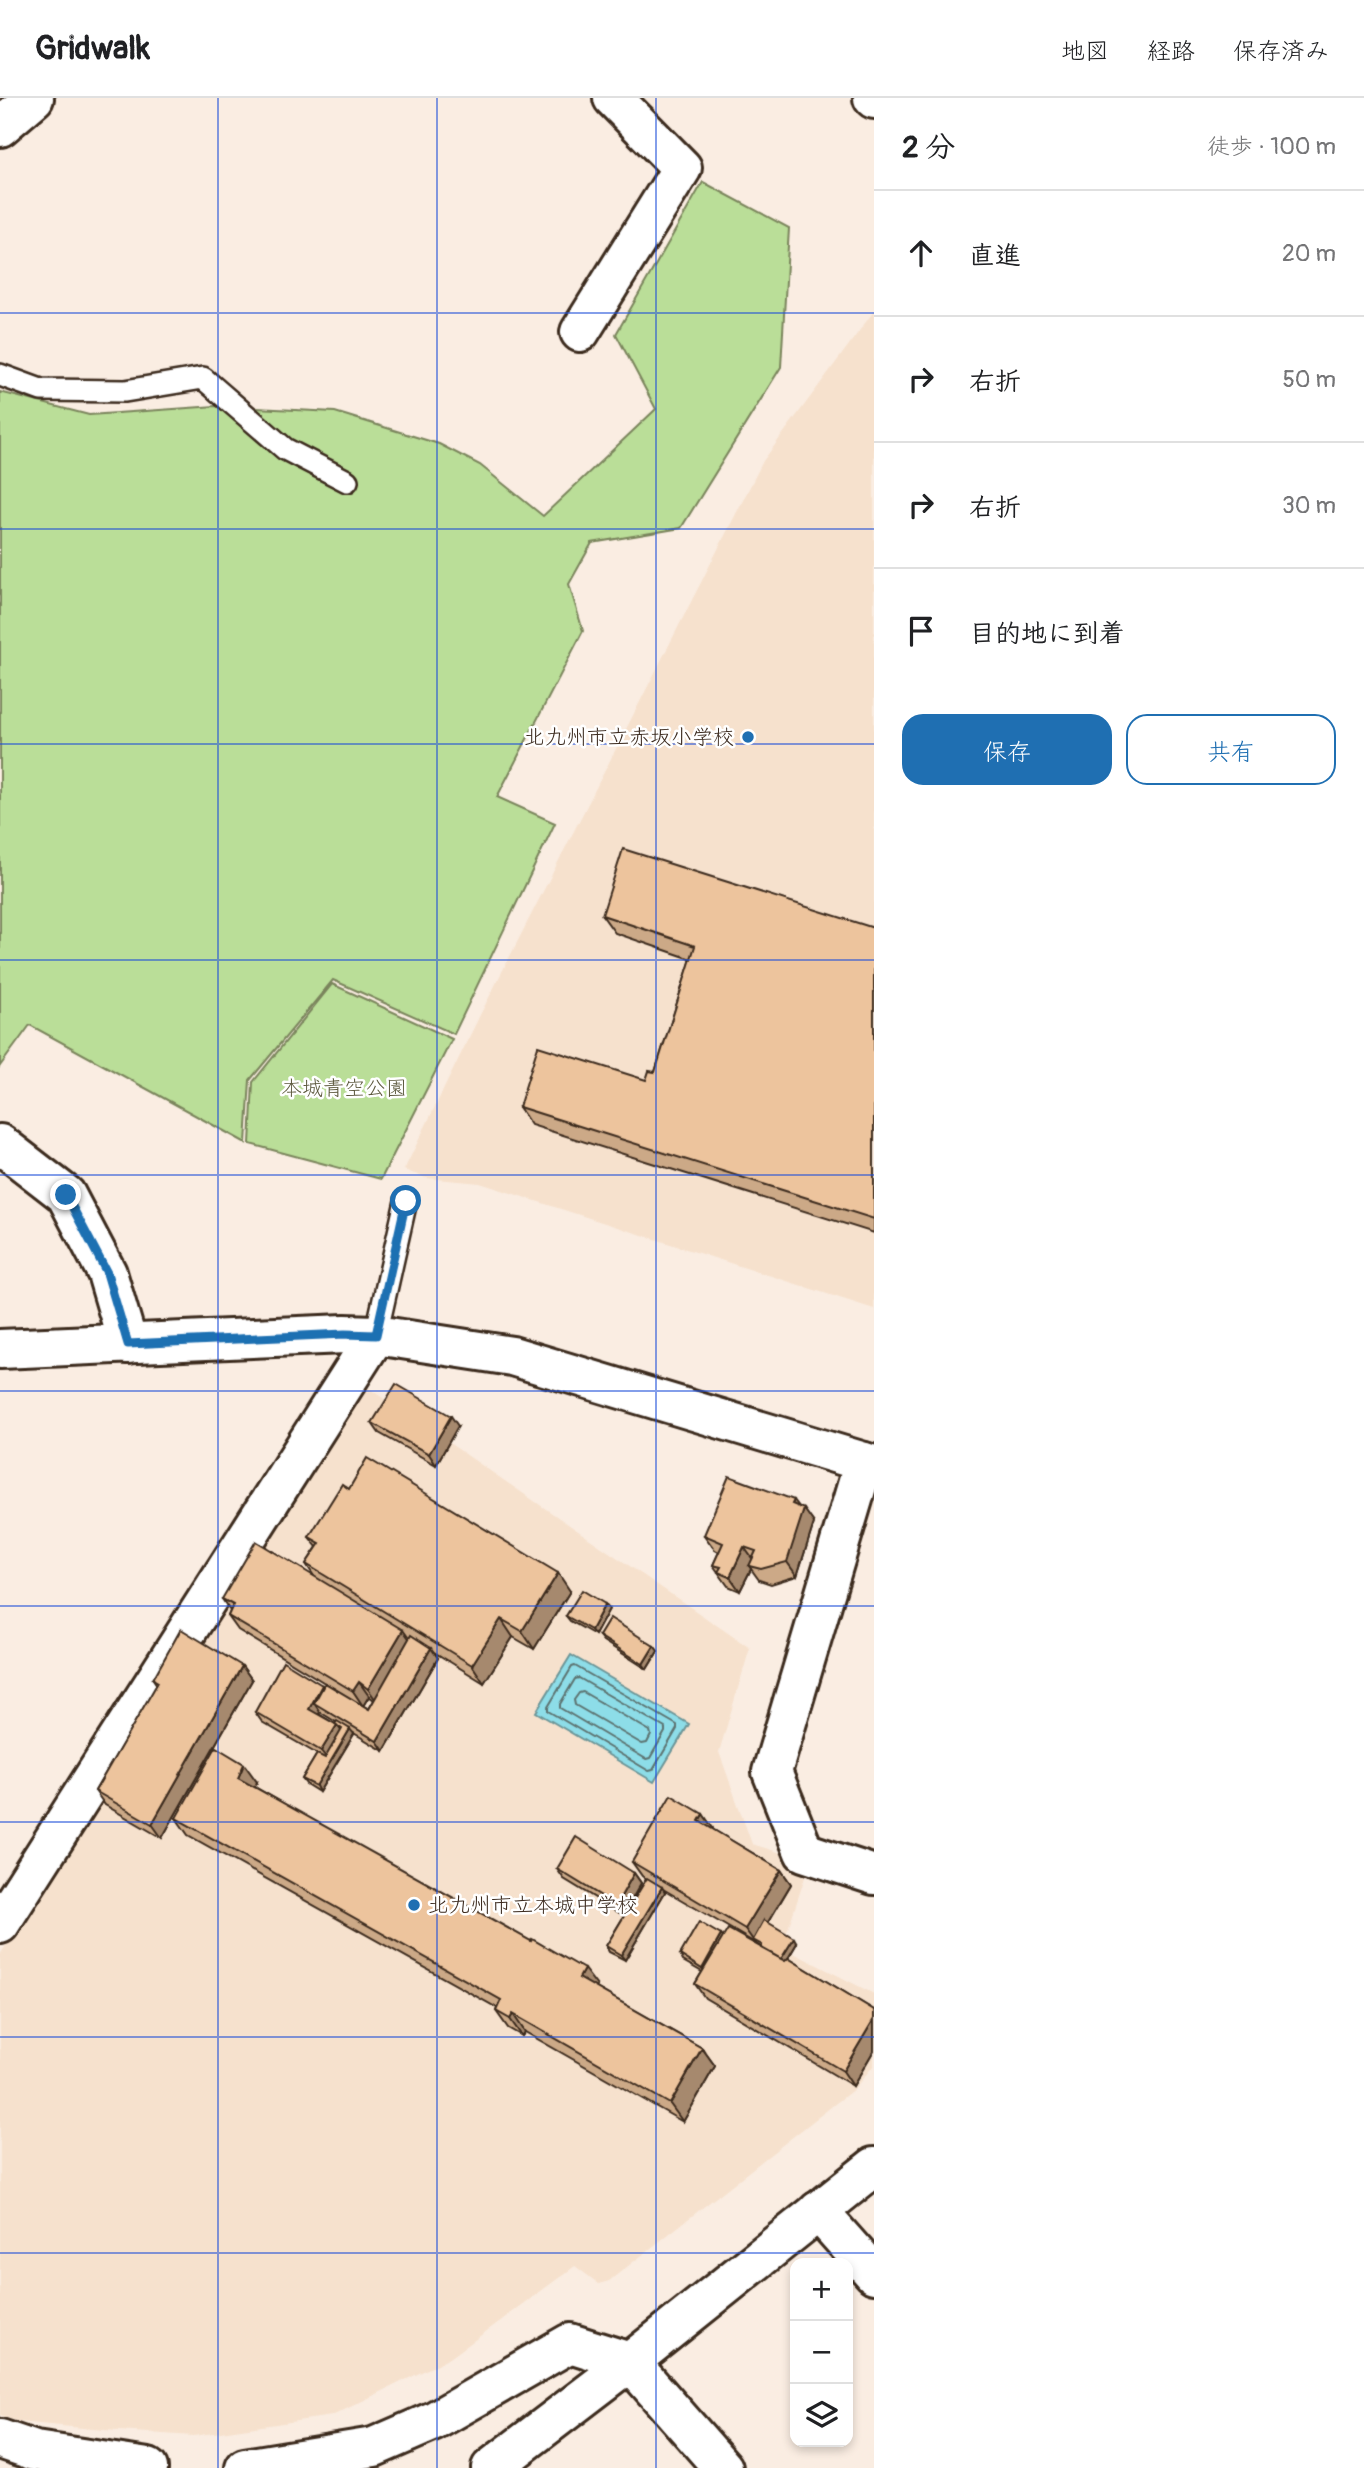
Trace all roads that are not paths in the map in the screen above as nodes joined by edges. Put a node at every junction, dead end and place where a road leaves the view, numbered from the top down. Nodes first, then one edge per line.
1 (34, 98) edge
2 (613, 98) edge
3 (0, 127) edge
4 (580, 332) dead end
5 (0, 375) edge
6 (347, 481) dead end
7 (0, 1144) edge
8 (406, 1201) dead end
9 (376, 1335) junction
10 (128, 1344) junction
11 (0, 1349) edge
12 (869, 1463) edge
13 (874, 1875) edge
14 (0, 1924) edge
15 (874, 2167) edge
16 (818, 2211) junction
17 (874, 2274) edge
18 (631, 2362) junction
19 (0, 2438) edge
20 (148, 2468) edge
21 (245, 2468) edge
22 (491, 2468) edge
23 (723, 2468) edge

1 - 3 street
2 - 4 street
5 - 6 lane
7 - 10 street
8 - 9 lane
9 - 10 street
9 - 12 street
9 - 14 street
10 - 11 street
12 - 13 street
15 - 16 street
16 - 17 street
16 - 18 street
18 - 21 street
18 - 22 street
18 - 23 street
19 - 20 street

